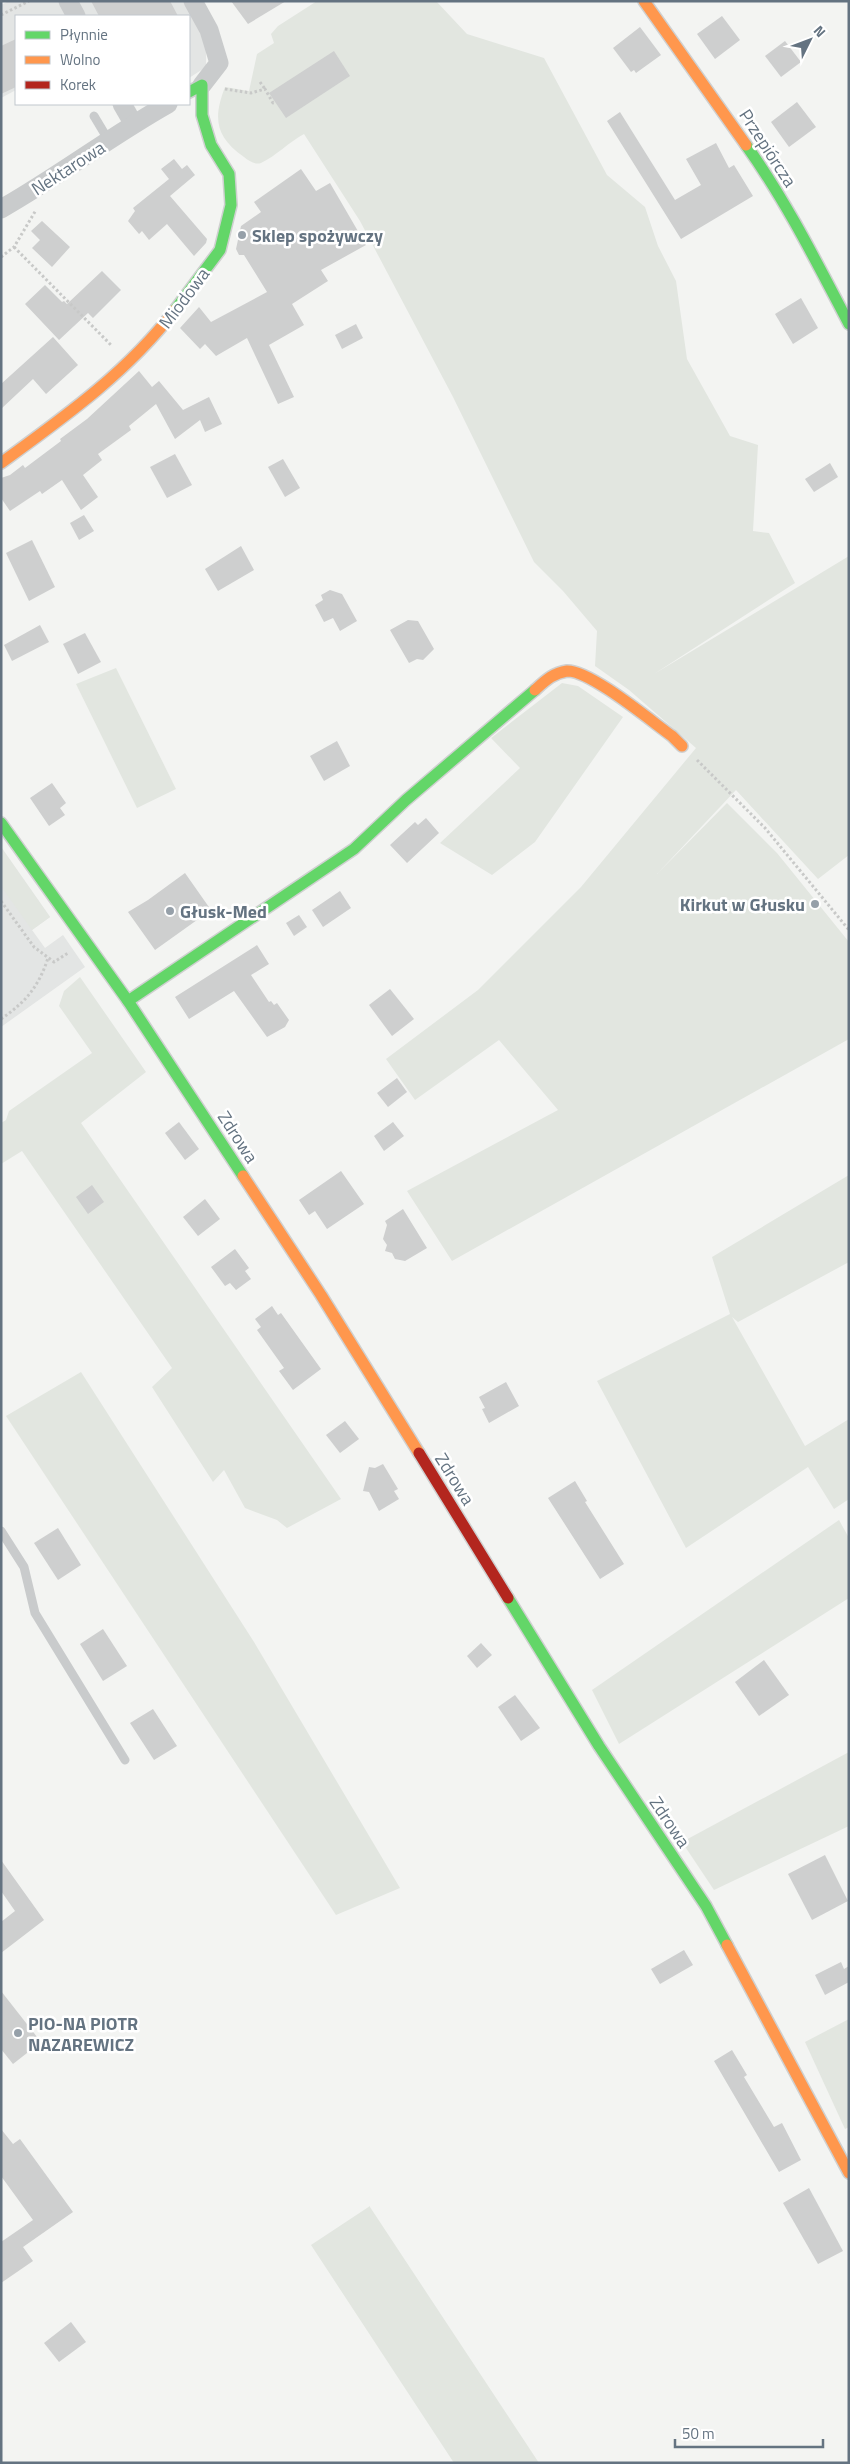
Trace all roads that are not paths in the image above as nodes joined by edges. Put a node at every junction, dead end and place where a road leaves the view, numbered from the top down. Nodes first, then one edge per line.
1 (68, 1) edge
2 (193, 1) edge
3 (644, 1) edge
4 (75, 15) edge
5 (196, 89) edge
6 (123, 105) edge
7 (166, 105) edge
8 (94, 116) dead end
9 (133, 123) junction
10 (109, 141) junction
11 (1, 209) edge
12 (849, 324) edge
13 (1, 463) edge
14 (682, 746) road end
15 (1, 823) edge
16 (128, 1001) junction
17 (1, 1531) edge
18 (125, 1760) dead end
19 (849, 2173) edge

1 - 4 street
2 - 5 street
3 - 12 street, Przepiórcza
5 - 13 street, Miodowa
6 - 9 street
7 - 9 street
8 - 10 lane
9 - 10 street, Nektarowa
10 - 11 street, Nektarowa
14 - 16 street
15 - 16 street, Zdrowa
16 - 19 street, Zdrowa
17 - 18 lane

